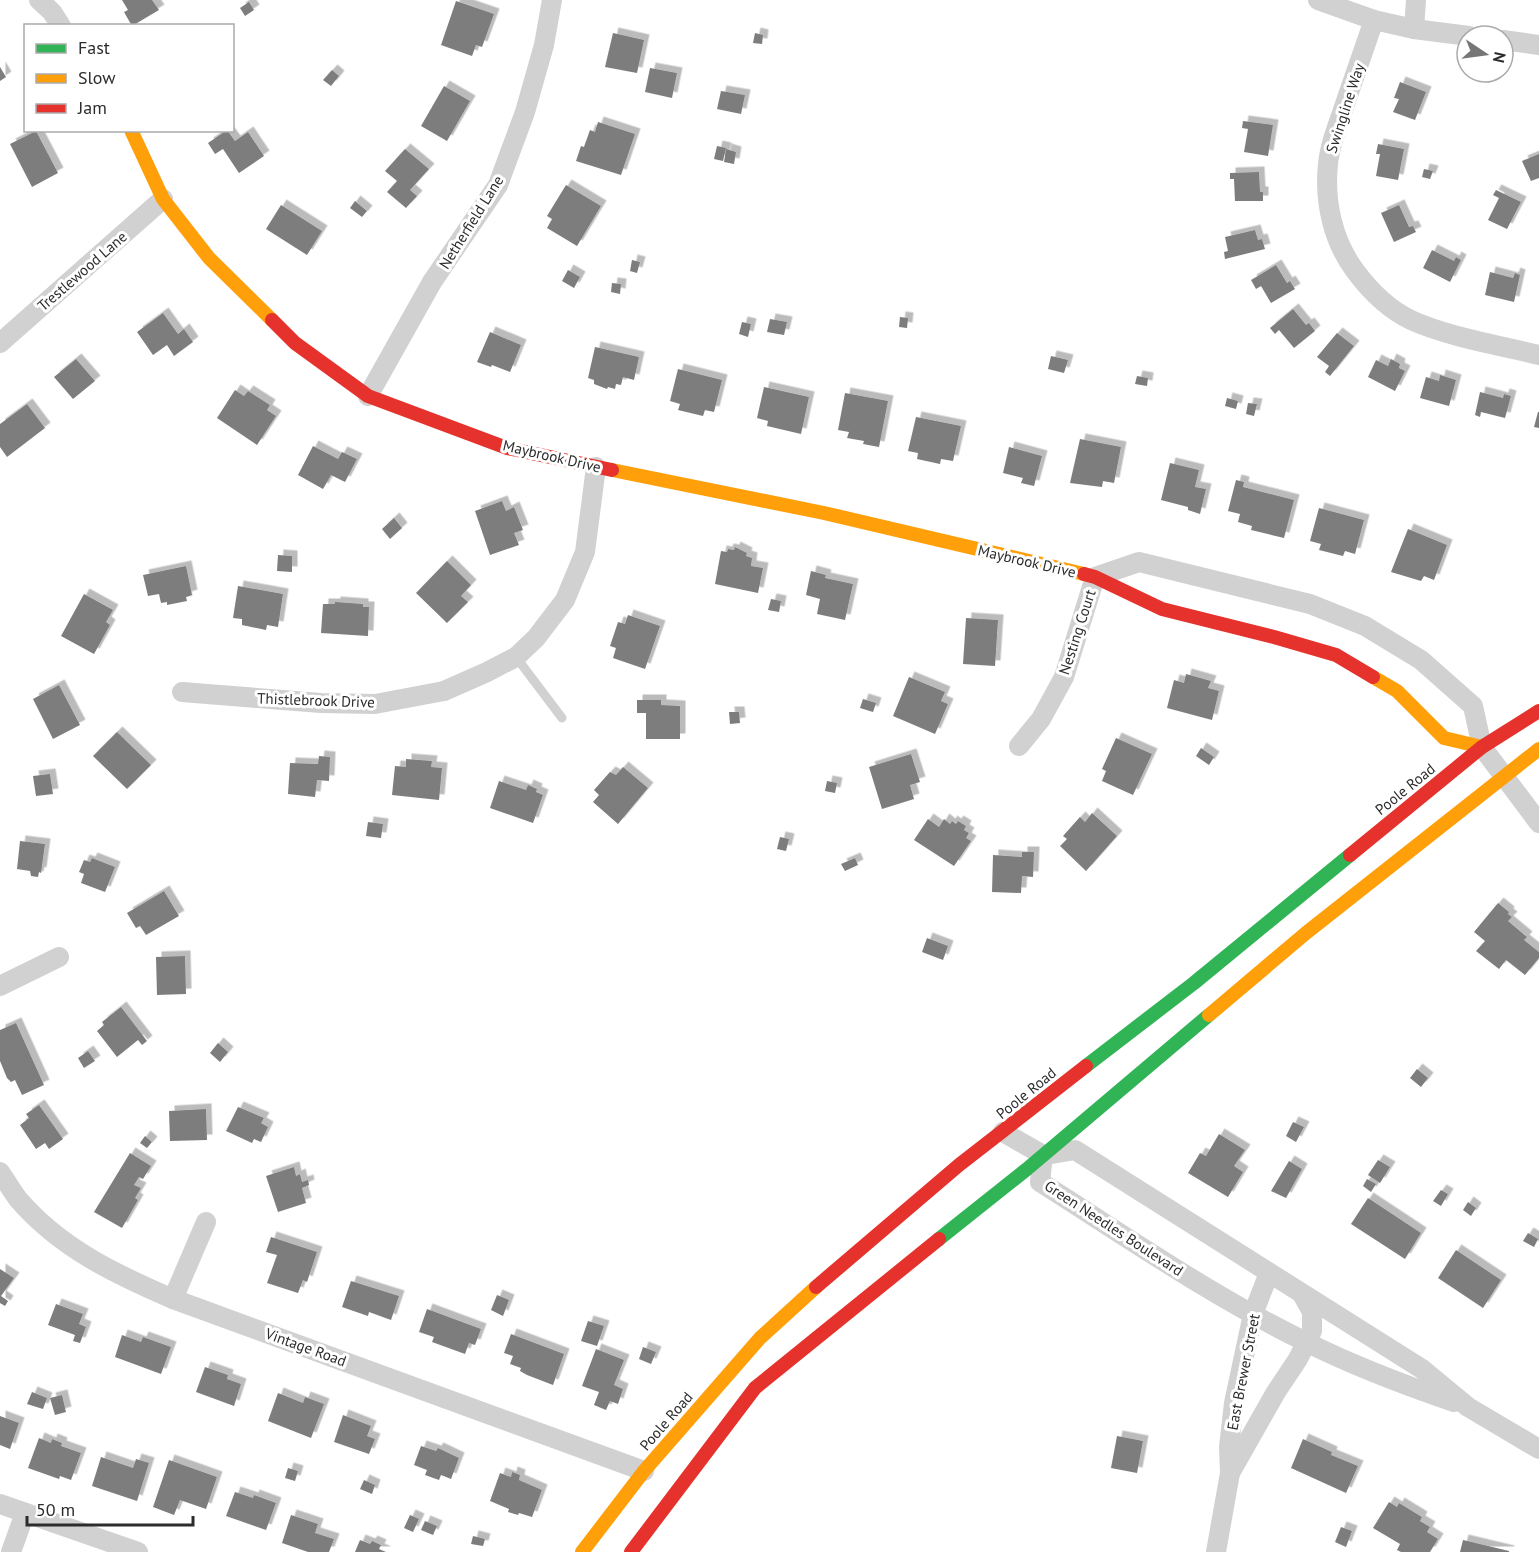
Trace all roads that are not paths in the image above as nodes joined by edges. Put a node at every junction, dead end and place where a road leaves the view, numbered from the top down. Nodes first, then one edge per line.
1 (39, 0) edge
2 (552, 0) edge
3 (1318, 0) edge
4 (1416, 0) edge
5 (1374, 20) junction
6 (59, 24) edge
7 (1414, 29) junction
8 (1455, 34) edge
9 (1515, 42) edge
10 (1539, 45) edge
11 (132, 132) edge
12 (163, 199) junction
13 (0, 342) edge
14 (1539, 355) edge
15 (368, 396) junction
16 (596, 467) junction
17 (1095, 577) junction
18 (516, 657) junction
19 (182, 692) dead end
20 (1539, 711) edge
21 (562, 718) dead end
22 (1019, 746) dead end
23 (1482, 747) junction
24 (1539, 749) edge
25 (1506, 776) junction
26 (1539, 823) edge
27 (59, 957) dead end
28 (0, 986) edge
29 (1003, 1132) junction
30 (1043, 1155) junction
31 (0, 1172) edge
32 (206, 1222) dead end
33 (1269, 1273) junction
34 (1302, 1293) junction
35 (173, 1299) junction
36 (1253, 1314) junction
37 (1306, 1342) junction
38 (1468, 1407) junction
39 (1539, 1449) edge
40 (644, 1471) junction
41 (1230, 1473) junction
42 (0, 1504) edge
43 (25, 1513) junction
44 (11, 1552) edge
45 (138, 1552) edge
46 (582, 1552) edge
47 (631, 1552) edge
48 (1216, 1552) edge

1 - 6 street
2 - 15 street, Netherfield Lane
3 - 5 street
4 - 7 street
5 - 7 street
5 - 14 street, Swingline Way
7 - 8 street
9 - 10 street
11 - 12 main road, Maybrook Drive
12 - 13 street, Trestlewood Lane
12 - 15 main road, Maybrook Drive
15 - 16 main road, Maybrook Drive
16 - 17 main road, Maybrook Drive
16 - 18 street, Thistlebrook Drive
17 - 22 street, Nesting Court
17 - 23 main road, Maybrook Drive
17 - 23 street, Maybrook Drive
18 - 19 street, Thistlebrook Drive
18 - 21 lane
20 - 23 main road, Poole Road
23 - 25 street
23 - 29 main road, Poole Road
24 - 25 main road
25 - 26 street
25 - 30 main road
27 - 28 street
29 - 30 street
29 - 40 main road, Poole Road
30 - 33 street, Green Needles Boulevard
30 - 36 street, Green Needles Boulevard
30 - 47 main road
31 - 35 street, Vintage Road
32 - 35 street
33 - 34 street, Green Needles Boulevard
33 - 36 street, East Brewer Street
34 - 37 street, East Brewer Street
34 - 38 street, Green Needles Boulevard
35 - 40 street, Vintage Road
36 - 37 street, Green Needles Boulevard
36 - 41 street, East Brewer Street
37 - 38 street, Green Needles Boulevard
37 - 41 street, East Brewer Street
38 - 39 street, Green Needles Boulevard
40 - 46 main road, Poole Road
41 - 48 street, East Brewer Street
42 - 43 street
43 - 44 street
43 - 45 street

